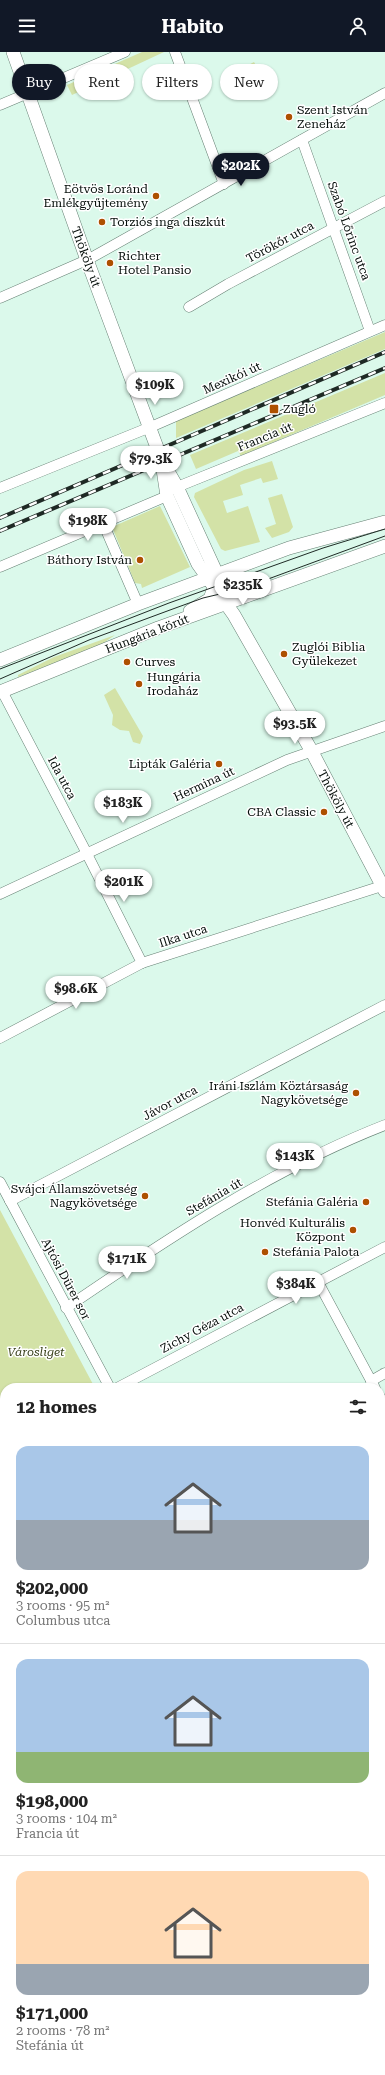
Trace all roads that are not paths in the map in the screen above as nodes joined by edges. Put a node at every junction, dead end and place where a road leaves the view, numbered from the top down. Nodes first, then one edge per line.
1 (13, 52) edge
2 (125, 52) edge
3 (175, 52) edge
4 (17, 64) edge
5 (66, 78) edge
6 (385, 93) edge
7 (14, 100) edge
8 (30, 100) edge
9 (0, 106) edge
10 (302, 140) junction
11 (224, 184) junction
12 (385, 201) edge
13 (334, 228) junction
14 (87, 260) junction
15 (0, 298) edge
16 (189, 308) dead end
17 (385, 325) edge
18 (370, 331) junction
19 (385, 403) edge
20 (149, 428) junction
21 (162, 461) junction
22 (177, 487) junction
23 (0, 488) edge
24 (167, 496) junction
25 (385, 522) edge
26 (103, 523) junction
27 (385, 546) edge
28 (0, 567) edge
29 (213, 580) junction
30 (227, 603) junction
31 (138, 604) junction
32 (158, 628) junction
33 (0, 660) edge
34 (1, 691) edge
35 (385, 726) edge
36 (311, 750) junction
37 (87, 853) junction
38 (384, 887) edge
39 (0, 894) edge
40 (142, 963) junction
41 (385, 1005) edge
42 (0, 1038) edge
43 (385, 1125) edge
44 (0, 1182) edge
45 (10, 1201) junction
46 (385, 1247) edge
47 (318, 1282) junction
48 (66, 1308) junction
49 (385, 1373) edge
50 (107, 1383) edge
51 (127, 1383) edge
52 (372, 1383) edge
53 (374, 1383) edge

1 - 4 main road, Thököly út
2 - 5 street
3 - 11 street
6 - 10 street
7 - 9 street
8 - 14 main road, Thököly út
10 - 11 street
10 - 13 street, Szabó Lőrinc utca
11 - 14 street
12 - 13 street, Törökőr utca
13 - 16 street, Törökőr utca
13 - 18 street, Szabó Lőrinc utca
14 - 15 street
14 - 20 main road, Thököly út
17 - 18 street, Mexikói út
18 - 20 street, Mexikói út
19 - 22 street, Francia út
20 - 21 main road, Thököly út
20 - 23 street, Mexikói út
21 - 22 main road, Thököly út
21 - 24 main road, Thököly út
22 - 29 main road, Thököly út
24 - 26 street
24 - 29 main road, Thököly út
25 - 29 main road
26 - 28 street
26 - 31 street
27 - 30 main road, Hungária körút
29 - 30 main road, Thököly út
29 - 31 main road
29 - 32 main road
30 - 32 main road, Hungária körút
30 - 36 main road, Thököly út
31 - 33 main road
32 - 34 main road, Hungária körút
34 - 37 street, Ida utca
35 - 36 street, Hermina út
36 - 37 street, Hermina út
36 - 38 main road, Thököly út
37 - 39 street, Hermina út
37 - 40 street, Ida utca
38 - 40 street, Ilka utca
40 - 42 street, Ilka utca
41 - 45 street, Jávor utca
43 - 48 street, Stefánia út
44 - 45 street, Ajtósi Dürer sor
45 - 48 street, Ajtósi Dürer sor
46 - 47 street, Zichy Géza utca
47 - 51 street, Zichy Géza utca
47 - 52 street
48 - 50 street, Ajtósi Dürer sor
49 - 53 street

